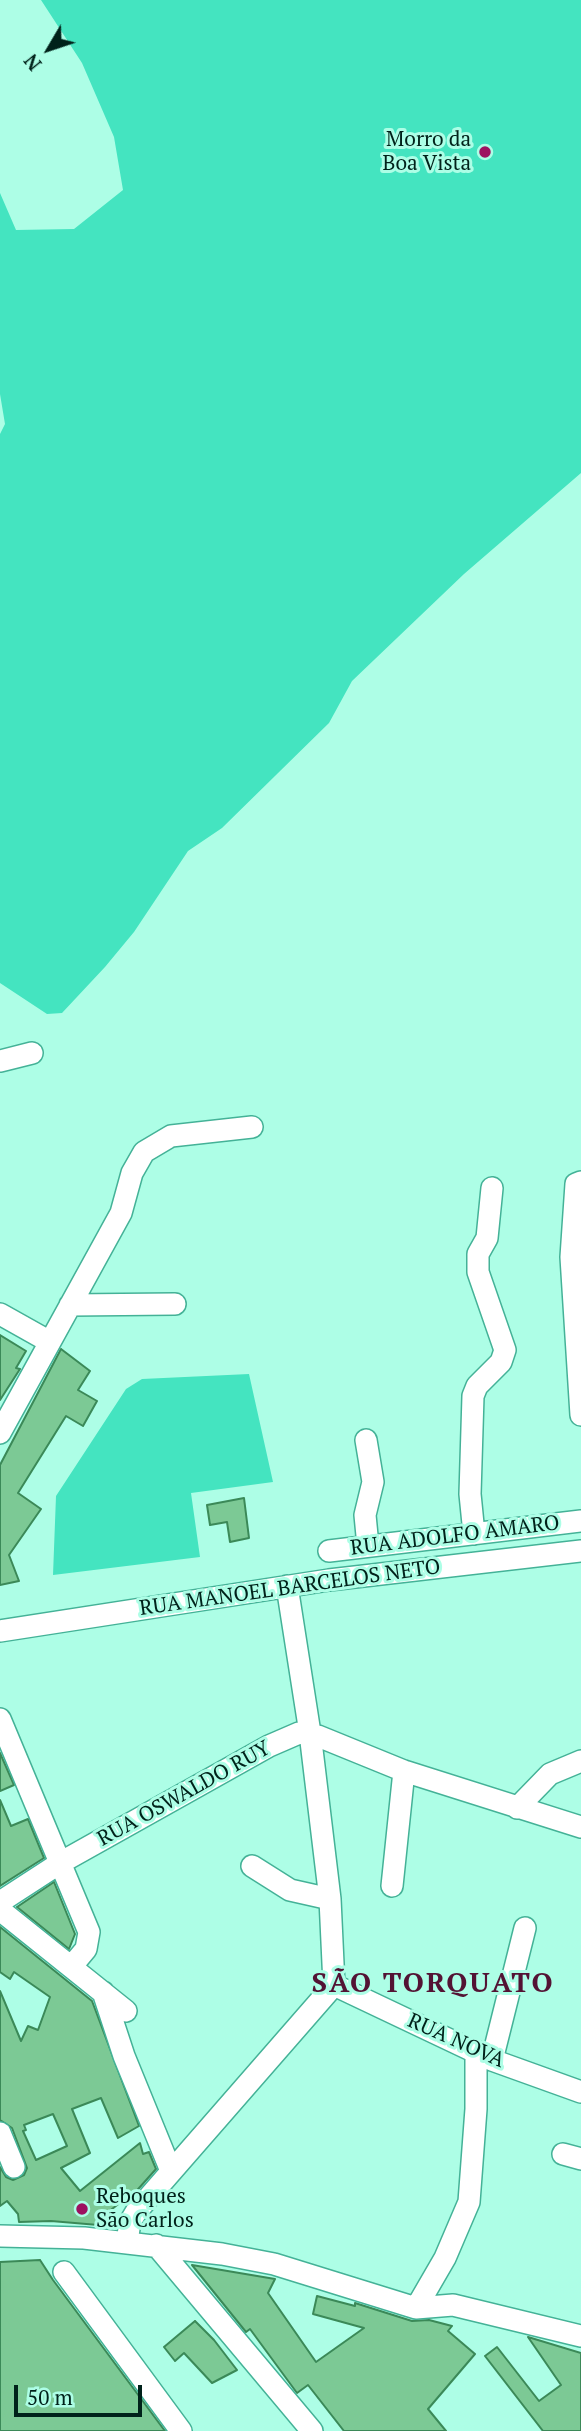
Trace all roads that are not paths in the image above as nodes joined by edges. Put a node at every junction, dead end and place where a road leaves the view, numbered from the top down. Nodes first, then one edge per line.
1 (32, 1054) dead end
2 (0, 1061) edge
3 (253, 1127) dead end
4 (578, 1183) edge
5 (492, 1188) dead end
6 (175, 1304) dead end
7 (70, 1305) junction
8 (0, 1314) edge
9 (50, 1342) junction
10 (579, 1361) edge
11 (581, 1415) edge
12 (0, 1433) edge
13 (366, 1440) dead end
14 (581, 1521) edge
15 (474, 1534) junction
16 (368, 1546) junction
17 (329, 1550) dead end
18 (581, 1551) edge
19 (287, 1586) junction
20 (0, 1631) edge
21 (306, 1706) junction
22 (0, 1719) edge
23 (310, 1733) junction
24 (278, 1741) junction
25 (581, 1760) edge
26 (404, 1771) junction
27 (517, 1808) junction
28 (581, 1827) edge
29 (60, 1863) junction
30 (252, 1866) dead end
31 (392, 1886) dead end
32 (330, 1899) junction
33 (0, 1902) edge
34 (0, 1910) edge
35 (524, 1928) dead end
36 (71, 1967) junction
37 (334, 1985) junction
38 (103, 1992) junction
39 (127, 2011) dead end
40 (484, 2055) junction
41 (581, 2092) edge
42 (0, 2133) edge
43 (14, 2167) dead end
44 (171, 2171) junction
45 (0, 2236) edge
46 (127, 2242) junction
47 (156, 2245) junction
48 (64, 2272) dead end
49 (416, 2308) junction
50 (581, 2336) edge
51 (181, 2431) edge
52 (312, 2431) edge

1 - 2 street
3 - 7 street
4 - 10 street
5 - 15 street
6 - 7 street
7 - 9 street
8 - 9 street
9 - 12 street
10 - 11 street
13 - 16 street
14 - 15 street, RUA ADOLFO AMARO
15 - 16 street, RUA ADOLFO AMARO
16 - 17 street, RUA ADOLFO AMARO
18 - 19 street, RUA MANOEL BARCELOS NETO
19 - 20 street, RUA MANOEL BARCELOS NETO
19 - 21 street
21 - 23 street
21 - 24 street
22 - 29 street
23 - 24 street, RUA OSWALDO RUY
23 - 26 street
23 - 32 street
24 - 29 street, RUA OSWALDO RUY
25 - 27 street
26 - 27 street
26 - 31 street
27 - 28 street
29 - 33 street, RUA OSWALDO RUY
29 - 36 street
30 - 32 street
32 - 37 street
34 - 36 street
35 - 40 street
36 - 38 street
37 - 40 street, RUA NOVA
37 - 44 street
38 - 39 street
38 - 44 street
40 - 41 street, RUA NOVA
40 - 49 street
42 - 43 street
44 - 46 street
45 - 46 street
46 - 47 street
47 - 49 street
47 - 52 street
48 - 51 street
49 - 50 street

